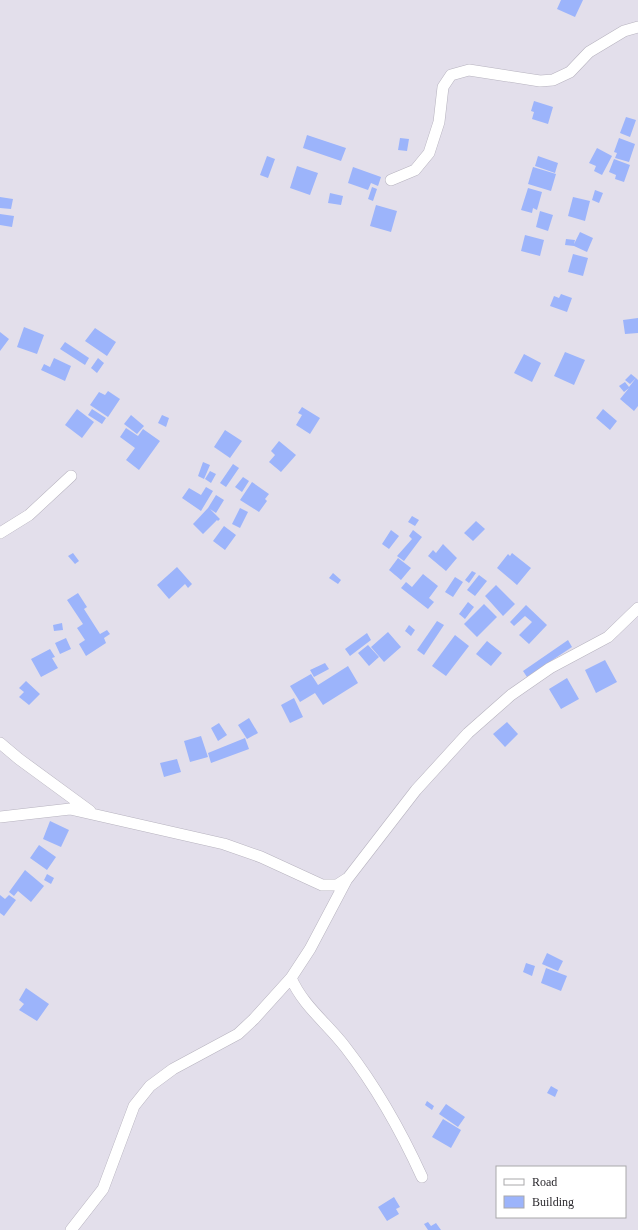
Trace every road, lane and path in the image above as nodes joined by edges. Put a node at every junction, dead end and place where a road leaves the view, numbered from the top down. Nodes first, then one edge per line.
1 (638, 27) edge
2 (391, 180) dead end
3 (71, 476) dead end
4 (0, 533) edge
5 (638, 608) edge
6 (0, 743) edge
7 (94, 814) junction
8 (0, 817) edge
9 (348, 878) junction
10 (291, 978) junction
11 (422, 1177) dead end
12 (71, 1230) edge

1 - 2 street
3 - 4 street
5 - 9 street
6 - 7 street
7 - 8 street
7 - 9 street
9 - 10 street
10 - 11 street
10 - 12 street

